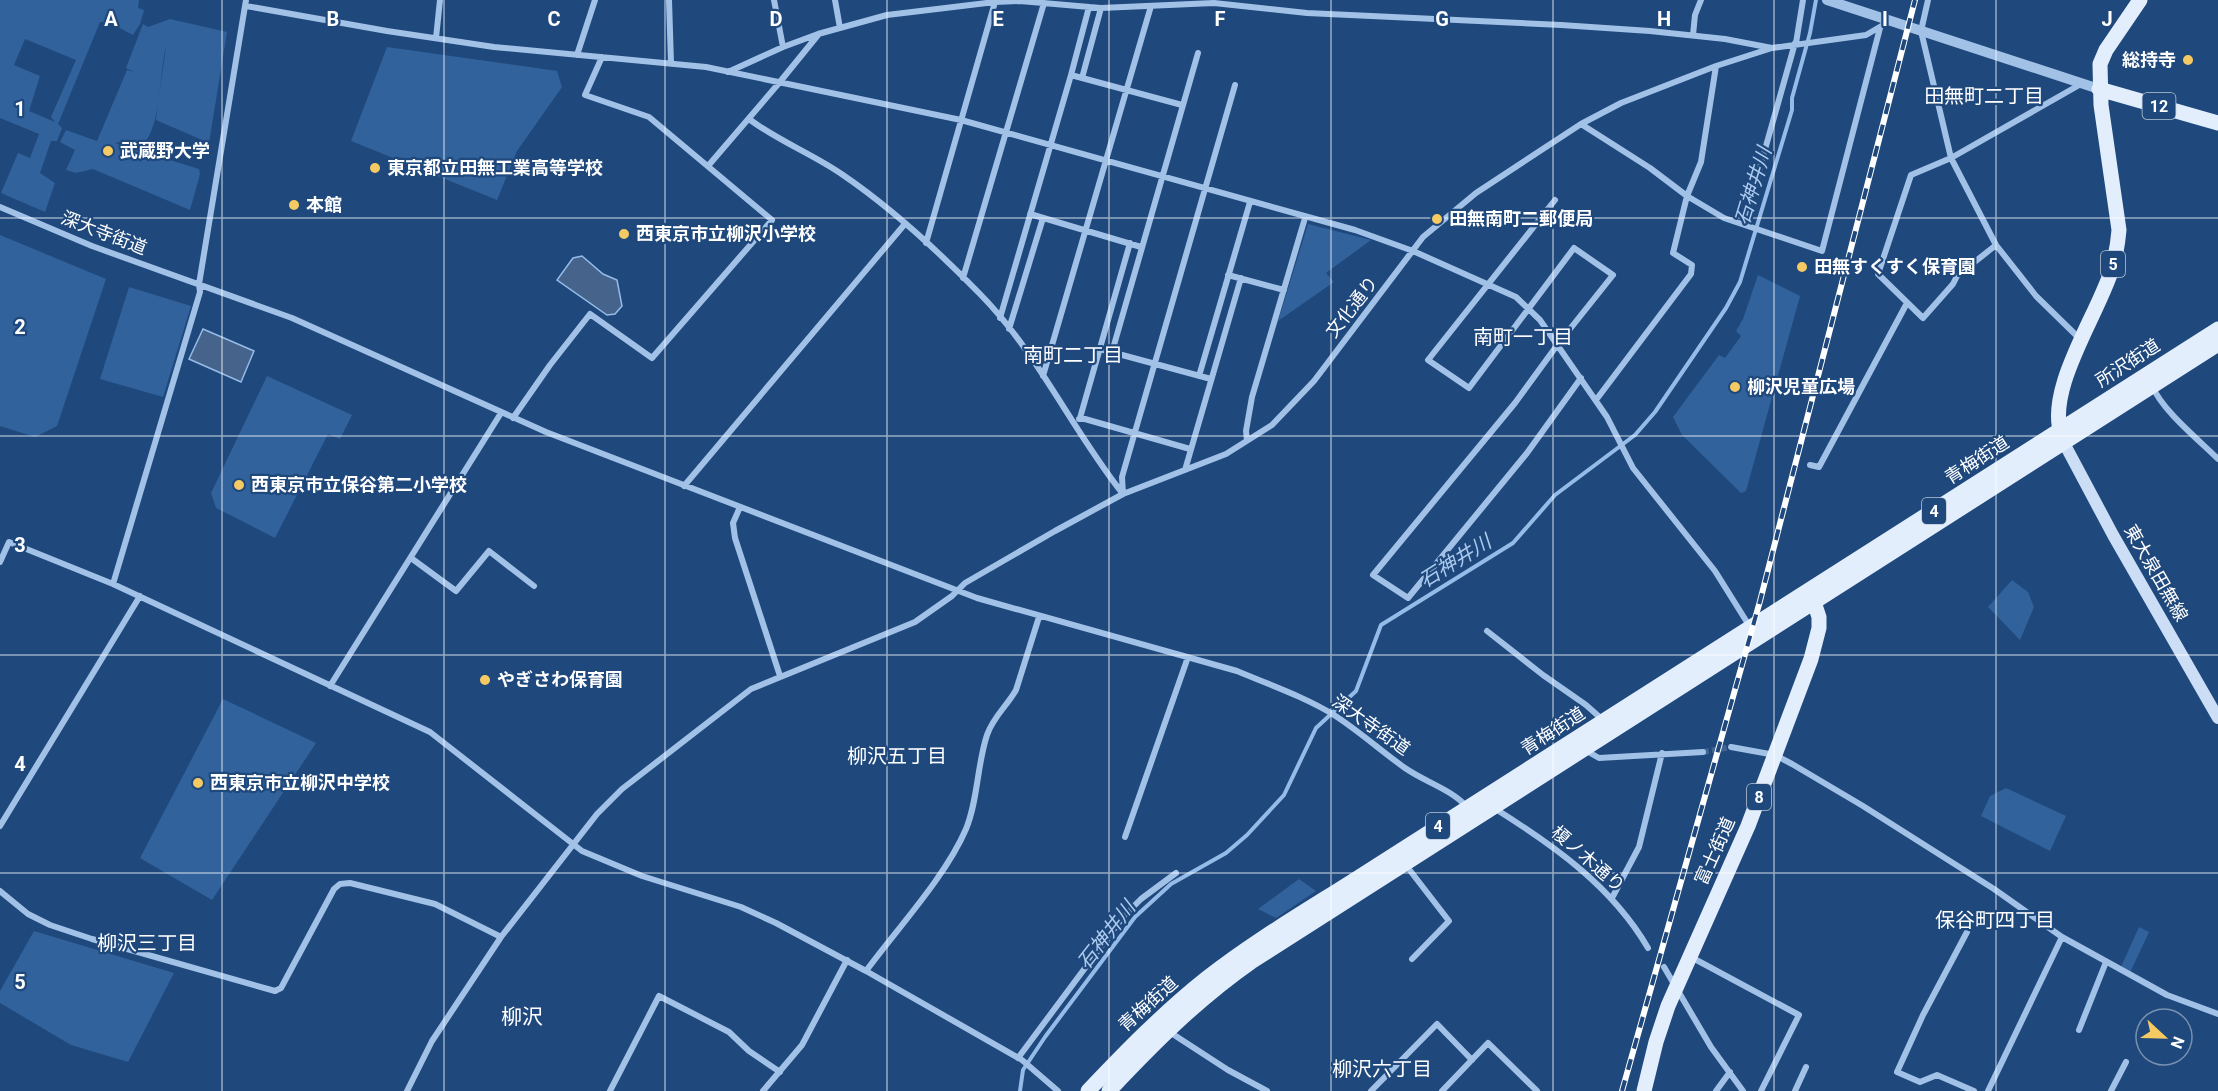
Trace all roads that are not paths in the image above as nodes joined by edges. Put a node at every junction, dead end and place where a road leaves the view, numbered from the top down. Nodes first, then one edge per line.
1 (440, 0) edge
2 (595, 0) edge
3 (669, 0) edge
4 (774, 0) edge
5 (835, 0) edge
6 (1701, 0) edge
7 (1803, 0) edge
8 (1827, 0) edge
9 (1928, 0) edge
10 (2140, 0) edge
11 (971, 2) edge
12 (995, 2) junction
13 (1174, 2) edge
14 (246, 3) edge
15 (1044, 3) junction
16 (1150, 6) junction
17 (1089, 7) junction
18 (1101, 8) junction
19 (1890, 21) junction
20 (840, 28) junction
21 (1880, 28) junction
22 (1921, 31) junction
23 (818, 34) junction
24 (1693, 35) junction
25 (436, 38) junction
26 (1798, 43) junction
27 (783, 46) junction
28 (1772, 48) junction
29 (1198, 53) dead end
30 (577, 55) junction
31 (602, 57) junction
32 (671, 63) junction
33 (1716, 66) junction
34 (727, 72) junction
35 (1071, 75) junction
36 (1082, 78) junction
37 (779, 83) junction
38 (2082, 83) junction
39 (1234, 86) dead end
40 (2099, 88) junction
41 (1127, 89) junction
42 (1182, 105) junction
43 (749, 119) junction
44 (961, 120) junction
45 (2218, 123) edge
46 (1581, 124) junction
47 (1007, 133) junction
48 (1049, 146) junction
49 (1951, 158) junction
50 (1105, 161) junction
51 (708, 166) junction
52 (1161, 176) junction
53 (1205, 189) junction
54 (1687, 196) junction
55 (1555, 200) dead end
56 (1250, 201) junction
57 (0, 207) edge
58 (1030, 214) junction
59 (1043, 218) junction
60 (1305, 218) junction
61 (1744, 224) junction
62 (904, 225) junction
63 (1085, 230) junction
64 (926, 243) junction
65 (1130, 243) junction
66 (1996, 245) junction
67 (1141, 247) junction
68 (1413, 251) junction
69 (1228, 275) junction
70 (963, 278) junction
71 (1241, 278) junction
72 (199, 284) junction
73 (1488, 284) junction
74 (1284, 290) junction
75 (1907, 303) junction
76 (1528, 308) junction
77 (1000, 318) junction
78 (1009, 329) junction
79 (2218, 329) edge
80 (2081, 340) junction
81 (1558, 344) junction
82 (2218, 344) edge
83 (1100, 349) junction
84 (1112, 352) junction
85 (1155, 364) junction
86 (1043, 376) junction
87 (1199, 376) junction
88 (1581, 378) junction
89 (1211, 379) junction
90 (2153, 387) junction
91 (1596, 400) junction
92 (501, 413) junction
93 (513, 418) junction
94 (1077, 420) junction
95 (1136, 434) junction
96 (2062, 437) junction
97 (1248, 440) junction
98 (1191, 449) junction
99 (2218, 459) edge
100 (1810, 465) dead end
101 (1185, 470) junction
102 (684, 486) junction
103 (1123, 494) junction
104 (740, 507) junction
105 (411, 558) junction
106 (0, 562) edge
107 (113, 584) junction
108 (534, 586) dead end
109 (956, 590) junction
110 (140, 596) junction
111 (1812, 597) junction
112 (1039, 617) junction
113 (1750, 627) junction
114 (1487, 631) dead end
115 (1188, 657) junction
116 (780, 676) junction
117 (330, 686) junction
118 (2218, 718) edge
119 (1604, 721) junction
120 (1731, 747) tunnel mouth
121 (1585, 750) junction
122 (1703, 752) tunnel mouth
123 (1662, 753) junction
124 (1775, 755) junction
125 (1494, 807) junction
126 (1471, 813) junction
127 (0, 826) edge
128 (1125, 837) dead end
129 (572, 844) junction
130 (1405, 864) junction
131 (1176, 873) dead end
132 (0, 891) edge
133 (1612, 898) junction
134 (1967, 932) dead end
135 (501, 937) junction
136 (2062, 937) junction
137 (1648, 948) dead end
138 (1689, 956) junction
139 (1412, 959) dead end
140 (847, 960) junction
141 (2106, 962) junction
142 (1664, 967) dead end
143 (866, 970) junction
144 (1677, 985) junction
145 (2218, 1014) edge
146 (1167, 1030) junction
147 (2079, 1030) dead end
148 (1020, 1059) junction
149 (1472, 1060) junction
150 (2126, 1062) dead end
151 (1806, 1067) dead end
152 (780, 1072) junction
153 (1730, 1072) junction
154 (407, 1091) edge
155 (610, 1091) edge
156 (763, 1091) edge
157 (1058, 1091) edge
158 (1088, 1091) edge
159 (1109, 1091) edge
160 (1267, 1091) edge
161 (1371, 1091) edge
162 (1442, 1091) edge
163 (1537, 1091) edge
164 (1644, 1091) edge
165 (1716, 1091) edge
166 (1743, 1091) edge
167 (1761, 1091) edge
168 (1795, 1091) edge
169 (1974, 1091) edge
170 (1988, 1091) edge
171 (2111, 1091) edge

1 - 25 street
2 - 30 street
3 - 32 street
4 - 27 street
5 - 20 street
6 - 24 street
7 - 26 street
8 - 19 street
9 - 22 street
10 - 40 main road, 5
11 - 12 street
11 - 20 street
12 - 15 street
12 - 44 street
13 - 16 street
13 - 24 street
14 - 25 street
14 - 72 street
15 - 17 street
15 - 47 street
16 - 18 street
16 - 41 street
17 - 18 street
17 - 35 street
18 - 36 street
19 - 21 street, 文化通り
19 - 22 street
20 - 23 street
21 - 26 street, 文化通り
21 - 61 street
22 - 38 street
22 - 49 street
23 - 27 street
23 - 37 street
24 - 28 street
25 - 30 street
26 - 28 street, 文化通り
26 - 61 street
27 - 34 street
28 - 33 street, 文化通り
29 - 42 street
30 - 31 street
31 - 32 street
31 - 51 street
32 - 34 street
33 - 46 street, 文化通り
33 - 54 street
34 - 37 street
35 - 36 street
35 - 48 street
36 - 41 street
37 - 43 street
37 - 44 street
38 - 40 street
38 - 49 street
39 - 53 street
40 - 45 main road, 12
40 - 80 main road, 5
41 - 42 street
41 - 50 street
42 - 52 street
43 - 51 street
43 - 62 street
44 - 47 street
44 - 64 street
46 - 54 street
46 - 68 street, 文化通り
47 - 48 street
47 - 70 street
48 - 50 street
48 - 58 street
49 - 66 street
49 - 75 street
50 - 52 street
50 - 63 street
51 - 93 street
52 - 53 street
52 - 67 street
53 - 56 street
53 - 85 street
54 - 61 street
54 - 91 street
55 - 73 street
56 - 60 street
56 - 69 street
57 - 72 street, 深大寺街道
58 - 59 street
58 - 77 street
59 - 63 street
59 - 78 street
60 - 68 street
60 - 74 street
62 - 64 street
62 - 102 street
63 - 65 street
63 - 86 street
64 - 70 street
65 - 67 street
65 - 83 street
66 - 75 street
66 - 80 street
67 - 84 street
68 - 73 street
68 - 97 street, 文化通り
69 - 71 street
69 - 87 street
70 - 77 street
71 - 74 street
71 - 89 street
72 - 92 street, 深大寺街道
72 - 107 street
73 - 76 street
73 - 76 street
74 - 97 street
75 - 100 street
76 - 81 street
76 - 81 street
77 - 78 street
78 - 86 street
79 - 96 main road, 所沢街道 / 4
80 - 96 main road, 5
81 - 88 street
81 - 88 street
82 - 90 main road, 所沢街道 / 4
83 - 84 street
83 - 94 street
84 - 85 street
85 - 87 street
85 - 95 street
86 - 94 street
87 - 89 street
88 - 91 street
89 - 98 street
90 - 96 main road, 所沢街道 / 4
90 - 99 street
91 - 113 street
92 - 93 street, 深大寺街道
92 - 105 street
93 - 102 street, 深大寺街道
94 - 95 street
94 - 103 street
95 - 98 street
95 - 103 street
96 - 111 main road, 青梅街道 / 4
96 - 118 main road, 東大泉田無線
97 - 101 street, 文化通り
98 - 101 street
101 - 103 street, 文化通り
102 - 104 street, 深大寺街道
103 - 109 street, 文化通り
104 - 109 street, 深大寺街道
104 - 116 street
105 - 108 street
105 - 117 street
106 - 107 street
107 - 110 street
109 - 112 street
109 - 116 street, 文化通り
110 - 117 street
110 - 127 street
111 - 113 main road, 青梅街道 / 4
111 - 121 main road, 青梅街道 / 4
111 - 124 main road, 富士街道 / 8
112 - 115 street, 深大寺街道
112 - 143 street
113 - 119 main road, 青梅街道 / 4
114 - 119 street
115 - 126 street, 深大寺街道
115 - 128 street
116 - 129 street, 文化通り
117 - 129 street
119 - 126 main road, 青梅街道 / 4
120 - 124 street
121 - 123 street
121 - 125 main road, 青梅街道 / 4
122 - 123 street
123 - 133 street
124 - 136 street
124 - 138 main road, 富士街道 / 8
125 - 126 main road, 青梅街道 / 4
125 - 133 street, 榎ノ木通り
126 - 130 main road, 青梅街道 / 4
126 - 158 main road, 青梅街道 / 4
129 - 135 street, 文化通り
129 - 140 street
130 - 139 street
130 - 146 main road, 青梅街道 / 4
131 - 148 street
132 - 135 street
133 - 137 street, 榎ノ木通り
134 - 169 street
135 - 154 street, 文化通り
136 - 141 street
136 - 170 street
138 - 144 main road, 富士街道 / 8
138 - 167 street
140 - 143 street
140 - 152 street
141 - 145 street
141 - 147 street
142 - 144 street
143 - 148 street
144 - 153 street
144 - 164 main road, 富士街道 / 8
146 - 159 main road, 青梅街道 / 4
146 - 160 street
148 - 157 street
149 - 161 street
149 - 162 street
149 - 163 street
150 - 171 street
151 - 168 street
152 - 155 street
152 - 156 street
153 - 165 street
153 - 166 street

